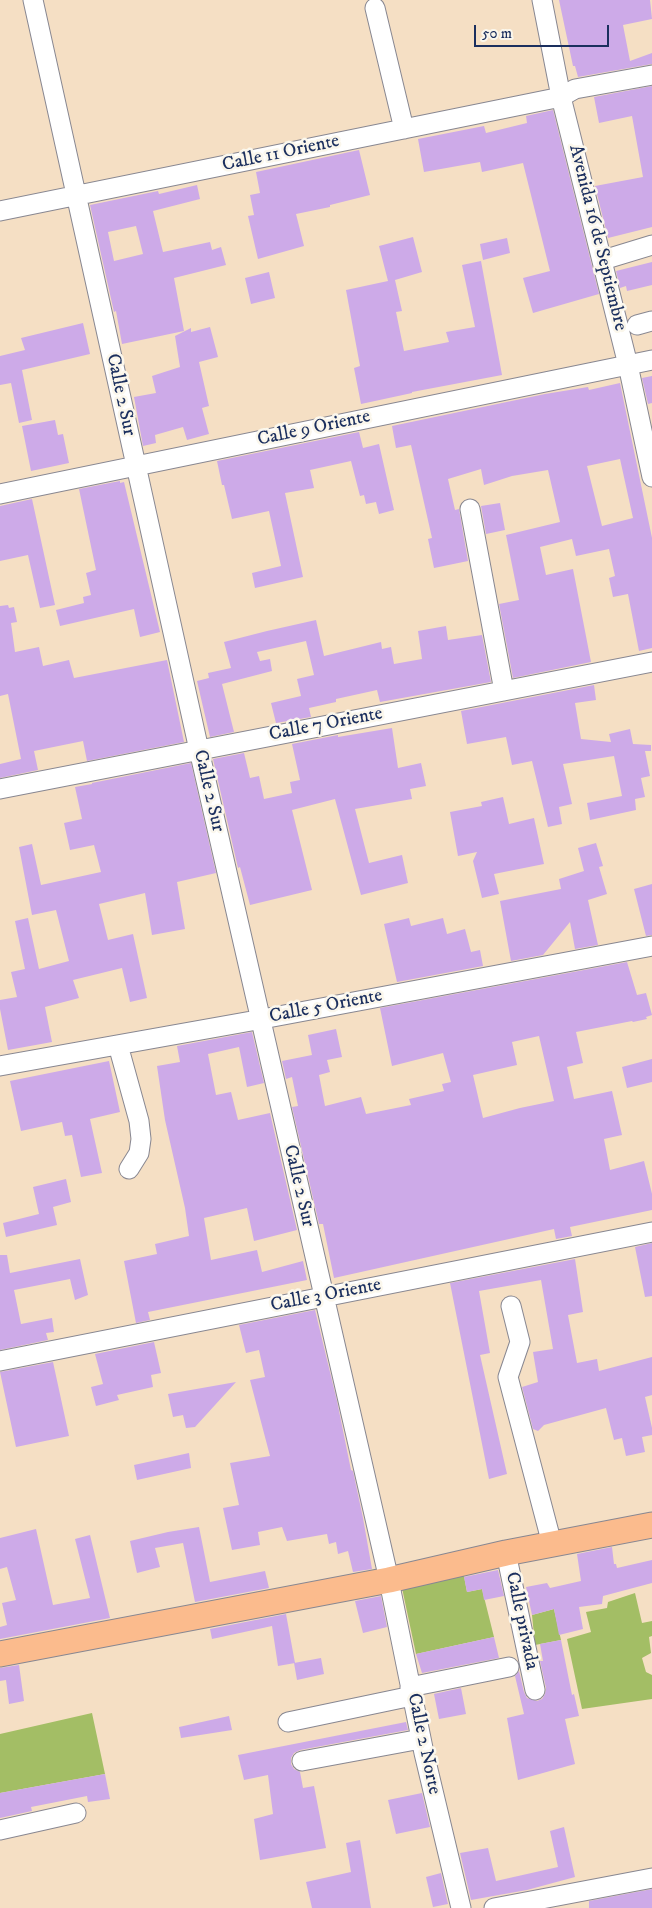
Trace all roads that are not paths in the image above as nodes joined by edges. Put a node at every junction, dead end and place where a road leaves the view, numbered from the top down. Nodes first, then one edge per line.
1 (33, 0) edge
2 (542, 0) edge
3 (375, 8) dead end
4 (652, 75) edge
5 (561, 97) junction
6 (404, 128) junction
7 (76, 196) junction
8 (0, 211) edge
9 (652, 245) edge
10 (603, 260) junction
11 (652, 360) edge
12 (628, 365) junction
13 (136, 466) junction
14 (652, 477) edge
15 (0, 494) edge
16 (470, 509) dead end
17 (652, 662) edge
18 (504, 690) junction
19 (199, 750) junction
20 (0, 789) edge
21 (652, 946) edge
22 (260, 1020) junction
23 (118, 1045) junction
24 (0, 1066) edge
25 (130, 1169) dead end
26 (652, 1232) edge
27 (323, 1296) junction
28 (510, 1306) dead end
29 (0, 1361) edge
30 (652, 1525) edge
31 (552, 1544) junction
32 (506, 1553) junction
33 (389, 1580) junction
34 (0, 1654) edge
35 (509, 1667) dead end
36 (535, 1690) dead end
37 (411, 1691) junction
38 (288, 1722) dead end
39 (421, 1739) junction
40 (302, 1761) dead end
41 (76, 1813) dead end
42 (0, 1830) edge
43 (652, 1878) edge
44 (461, 1908) edge
45 (494, 1908) edge

1 - 7 street, Calle 2 Sur
2 - 5 street, Avenida 16 de Septiembre
3 - 6 street
4 - 5 street, Calle 11 Oriente
5 - 6 street, Calle 11 Oriente
5 - 10 street, Avenida 16 de Septiembre
6 - 7 street, Calle 11 Oriente
7 - 8 street, Calle 11 Oriente
7 - 13 street, Calle 2 Sur
9 - 10 street
10 - 12 street, Avenida 16 de Septiembre
11 - 12 street, Calle 9 Oriente
12 - 13 street, Calle 9 Oriente
12 - 14 street, Avenida 16 de Septiembre
13 - 15 street, Calle 9 Oriente
13 - 19 street, Calle 2 Sur
16 - 18 street
17 - 18 street, Calle 7 Oriente
18 - 19 street, Calle 7 Oriente
19 - 20 street, Calle 7 Oriente
19 - 22 street, Calle 2 Sur
21 - 22 street, Calle 5 Oriente
22 - 23 street, Calle 5 Oriente
22 - 27 street, Calle 2 Sur
23 - 24 street, Calle 5 Oriente
23 - 25 street
26 - 27 street, Calle 3 Oriente
27 - 29 street, Calle 3 Oriente
27 - 33 street, Calle 2 Sur
28 - 31 street
30 - 31 main road
31 - 32 main road
32 - 33 main road
32 - 36 street, Calle privada
33 - 34 main road
33 - 37 street, Calle 2 Norte
35 - 37 street, Calle privada
37 - 38 street, Calle privada
37 - 39 street, Calle 2 Norte
39 - 40 street
39 - 44 street, Calle 2 Norte
41 - 42 street
43 - 45 street

